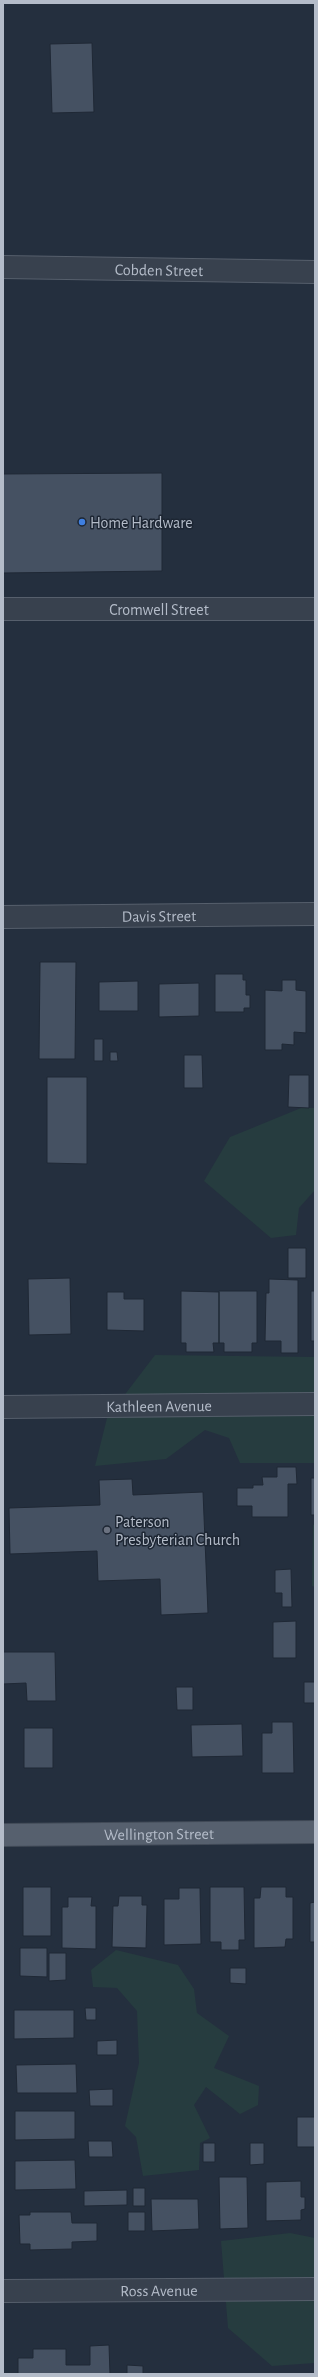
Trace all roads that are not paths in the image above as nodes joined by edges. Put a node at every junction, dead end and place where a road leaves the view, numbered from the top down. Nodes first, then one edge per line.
1 (3, 267) edge
2 (315, 272) edge
3 (3, 609) edge
4 (315, 609) edge
5 (315, 914) edge
6 (3, 917) edge
7 (315, 1404) edge
8 (3, 1407) edge
9 (315, 1832) edge
10 (3, 1835) edge
11 (315, 2289) edge
12 (3, 2291) edge

1 - 2 street, Cobden Street
3 - 4 street, Cromwell Street
5 - 6 street, Davis Street
7 - 8 street, Kathleen Avenue
9 - 10 main road, Wellington Street
11 - 12 street, Ross Avenue

